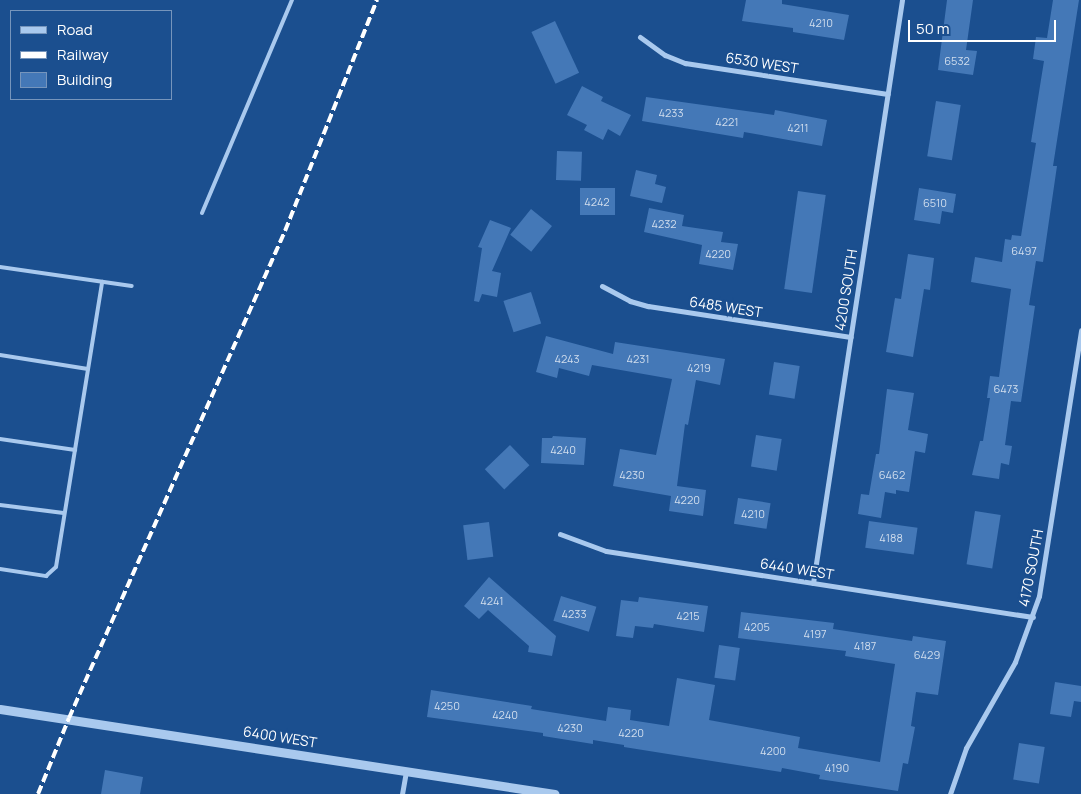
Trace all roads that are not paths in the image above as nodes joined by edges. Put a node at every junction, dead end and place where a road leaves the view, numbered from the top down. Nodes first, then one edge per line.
1 (292, 0) edge
2 (902, 0) edge
3 (640, 37) dead end
4 (888, 94) junction
5 (202, 214) dead end
6 (0, 267) edge
7 (102, 282) junction
8 (132, 286) dead end
9 (602, 286) dead end
10 (1081, 330) edge
11 (851, 337) junction
12 (0, 355) edge
13 (88, 369) junction
14 (0, 439) edge
15 (75, 450) junction
16 (0, 504) edge
17 (64, 513) junction
18 (560, 534) dead end
19 (0, 569) edge
20 (813, 583) junction
21 (1033, 617) junction
22 (0, 710) edge
23 (406, 770) junction
24 (402, 794) edge
25 (555, 794) edge
26 (950, 794) edge

1 - 5 lane
2 - 4 street, 4200 SOUTH
3 - 4 street, 6530 WEST
4 - 11 street, 4200 SOUTH
6 - 7 lane
7 - 8 lane
7 - 13 lane
9 - 11 street, 6485 WEST
10 - 21 street, 4170 SOUTH
11 - 20 street, 4200 SOUTH
12 - 13 lane
13 - 15 lane
14 - 15 lane
15 - 17 lane
16 - 17 lane
17 - 19 lane
18 - 20 street, 6440 WEST
20 - 21 street, 6440 WEST
21 - 26 street, 4170 SOUTH
22 - 23 street, 6400 WEST
23 - 24 street
23 - 25 street, 6400 WEST

